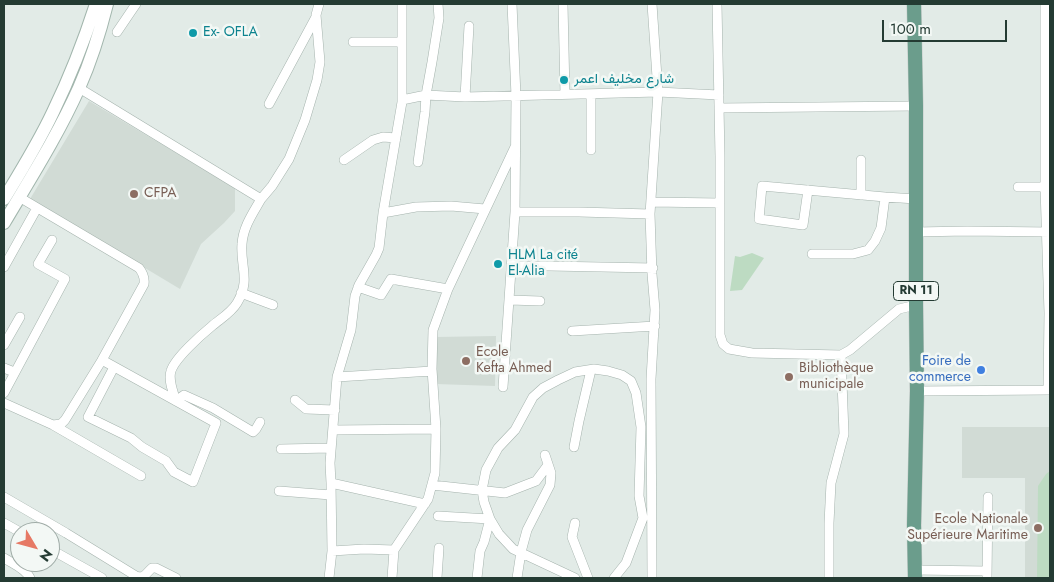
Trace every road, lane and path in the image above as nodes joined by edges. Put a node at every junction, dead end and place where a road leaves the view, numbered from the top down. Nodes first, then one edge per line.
1 (96, 4) edge
2 (107, 4) edge
3 (136, 4) edge
4 (320, 4) edge
5 (402, 4) edge
6 (438, 4) edge
7 (512, 4) edge
8 (563, 4) edge
9 (652, 4) edge
10 (716, 4) edge
11 (914, 4) edge
12 (1045, 4) edge
13 (316, 17) junction
14 (468, 26) dead end
15 (117, 32) dead end
16 (353, 42) dead end
17 (401, 42) junction
18 (1048, 63) edge
19 (79, 88) junction
20 (658, 92) junction
21 (565, 94) junction
22 (591, 94) junction
23 (426, 95) junction
24 (719, 95) junction
25 (516, 96) junction
26 (465, 97) junction
27 (402, 100) junction
28 (269, 104) dead end
29 (916, 106) junction
30 (719, 108) junction
31 (396, 138) junction
32 (515, 147) junction
33 (592, 150) dead end
34 (344, 160) dead end
35 (861, 160) dead end
36 (418, 162) dead end
37 (1047, 181) edge
38 (1018, 187) dead end
39 (808, 190) junction
40 (861, 195) junction
41 (19, 197) junction
42 (885, 198) junction
43 (4, 199) edge
44 (261, 199) junction
45 (916, 199) junction
46 (651, 202) junction
47 (720, 203) junction
48 (38, 208) junction
49 (485, 209) junction
50 (515, 212) junction
51 (383, 213) junction
52 (650, 214) junction
53 (4, 223) edge
54 (916, 232) junction
55 (1049, 232) edge
56 (52, 240) dead end
57 (812, 254) dead end
58 (512, 266) junction
59 (4, 267) edge
60 (653, 268) junction
61 (358, 287) junction
62 (448, 289) junction
63 (241, 293) junction
64 (510, 300) junction
65 (540, 301) dead end
66 (273, 305) dead end
67 (916, 305) junction
68 (1050, 313) edge
69 (20, 317) dead end
70 (655, 326) junction
71 (572, 331) dead end
72 (4, 344) edge
73 (841, 354) junction
74 (102, 360) junction
75 (114, 367) junction
76 (4, 368) edge
77 (591, 370) junction
78 (432, 371) junction
79 (14, 372) junction
80 (338, 377) junction
81 (503, 387) dead end
82 (1049, 390) edge
83 (917, 392) junction
84 (4, 393) edge
85 (295, 400) dead end
86 (176, 401) junction
87 (4, 403) edge
88 (335, 410) junction
89 (260, 422) dead end
90 (53, 425) junction
91 (436, 429) junction
92 (333, 430) junction
93 (574, 447) dead end
94 (281, 448) dead end
95 (331, 448) junction
96 (545, 455) dead end
97 (548, 465) junction
98 (141, 476) dead end
99 (331, 484) junction
100 (432, 485) junction
101 (652, 486) junction
102 (639, 487) junction
103 (482, 490) junction
104 (279, 491) dead end
105 (331, 494) junction
106 (4, 497) edge
107 (988, 497) dead end
108 (425, 504) junction
109 (438, 516) dead end
110 (490, 519) junction
111 (575, 523) dead end
112 (440, 548) dead end
113 (394, 550) junction
114 (332, 551) junction
115 (520, 552) junction
116 (60, 555) edge
117 (4, 558) edge
118 (915, 574) edge
119 (987, 575) edge
120 (30, 578) edge
121 (102, 578) edge
122 (176, 578) edge
123 (329, 578) edge
124 (392, 578) edge
125 (437, 578) edge
126 (476, 578) edge
127 (517, 578) edge
128 (575, 578) edge
129 (588, 578) edge
130 (614, 578) edge
131 (652, 578) edge
132 (829, 578) edge

1 - 43 main road
2 - 19 main road
3 - 15 street
4 - 13 street
5 - 17 street
6 - 23 street
7 - 25 street
8 - 21 street
9 - 20 street
10 - 24 street
11 - 29 main road, RN 11
12 - 18 street
13 - 28 street
13 - 44 street
14 - 26 street
16 - 17 street
17 - 27 street
18 - 37 street
19 - 41 main road
19 - 44 street
20 - 22 street
20 - 24 street
20 - 46 street
21 - 22 street
21 - 25 street
22 - 33 street
23 - 26 street
23 - 27 street
23 - 36 street
24 - 30 street
25 - 26 street
25 - 32 street
27 - 31 street
29 - 30 street
29 - 45 main road, RN 11
30 - 47 street
31 - 34 street
31 - 51 street
32 - 49 street
32 - 50 street
35 - 40 street
37 - 38 street
37 - 55 street
39 - 39 street
39 - 40 street
40 - 42 street
41 - 48 street
41 - 53 main road
42 - 45 street
42 - 57 street
44 - 63 street
45 - 54 main road, RN 11
46 - 47 street
46 - 52 street
47 - 73 street
48 - 59 street
48 - 74 street
49 - 51 street
49 - 62 street
50 - 52 street
50 - 58 street
51 - 61 street
52 - 60 street
54 - 55 street
54 - 67 main road, RN 11
55 - 68 street
56 - 79 street
58 - 60 street
58 - 64 street
60 - 70 street
61 - 62 street
61 - 80 street
62 - 78 street
63 - 66 street
63 - 86 street
64 - 65 street
64 - 81 street
67 - 73 street
67 - 83 main road, RN 11
68 - 82 street
69 - 72 street
70 - 71 street
70 - 101 street
73 - 132 street
74 - 75 street
74 - 90 street
75 - 86 street
75 - 86 street
76 - 79 street
77 - 93 street
77 - 102 street
77 - 103 street
78 - 80 street
78 - 91 street
79 - 84 street
80 - 88 street
82 - 83 street
83 - 118 main road, RN 11
85 - 88 street
86 - 89 street
87 - 90 street
88 - 92 street
90 - 98 street
91 - 92 street
91 - 100 street
92 - 95 street
94 - 95 street
95 - 99 street
96 - 97 street
97 - 103 street
97 - 115 street
99 - 105 street
99 - 108 street
100 - 103 street
100 - 108 street
101 - 102 street
101 - 131 street
102 - 130 street
103 - 110 street
104 - 105 street
105 - 114 street
106 - 122 street
107 - 119 street
108 - 113 street
109 - 110 street
110 - 115 street
110 - 126 street
111 - 129 street
112 - 125 street
113 - 114 street
113 - 124 street
114 - 123 street
115 - 127 street
115 - 128 street
116 - 121 street
117 - 120 street
118 - 119 street

